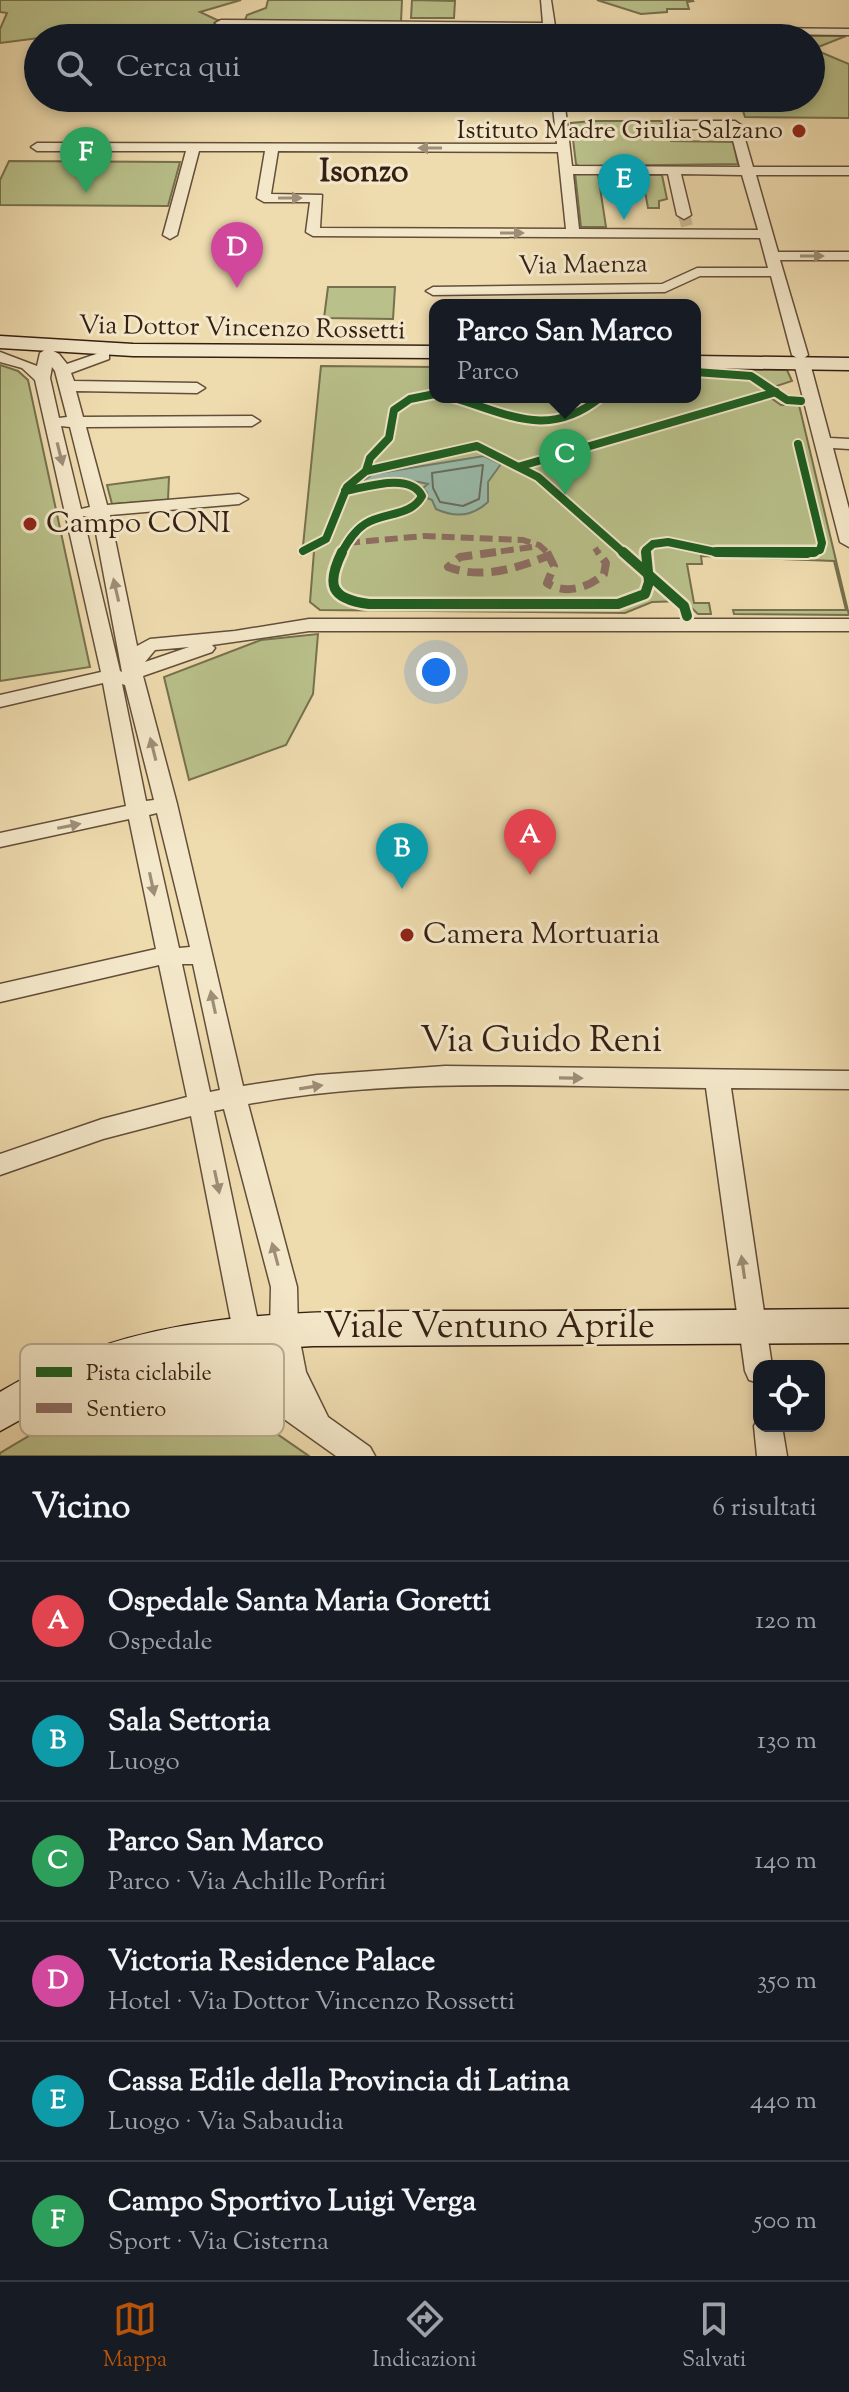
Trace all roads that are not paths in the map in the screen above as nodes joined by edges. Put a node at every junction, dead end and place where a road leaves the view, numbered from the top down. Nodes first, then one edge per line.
1 (546, 0) edge
2 (221, 23) dead end
3 (318, 24) edge
4 (549, 24) edge
5 (825, 32) edge
6 (849, 32) edge
7 (560, 112) edge
8 (667, 125) dead end
9 (37, 147) dead end
10 (194, 147) junction
11 (272, 148) junction
12 (564, 148) junction
13 (566, 170) junction
14 (674, 171) junction
15 (747, 171) junction
16 (849, 171) edge
17 (686, 225) junction
18 (573, 233) junction
19 (767, 234) junction
20 (170, 235) dead end
21 (774, 256) junction
22 (849, 256) edge
23 (778, 272) junction
24 (433, 291) dead end
25 (0, 342) edge
26 (48, 349) junction
27 (0, 351) edge
28 (429, 352) edge
29 (701, 354) edge
30 (849, 355) edge
31 (104, 356) junction
32 (0, 357) edge
33 (801, 359) junction
34 (429, 360) edge
35 (701, 362) edge
36 (849, 364) edge
37 (42, 378) junction
38 (65, 379) junction
39 (197, 388) dead end
40 (76, 421) junction
41 (252, 421) dead end
42 (52, 423) junction
43 (823, 443) junction
44 (849, 444) edge
45 (239, 499) dead end
46 (98, 510) junction
47 (75, 514) junction
48 (848, 532) edge
49 (849, 625) edge
50 (123, 672) junction
51 (0, 701) edge
52 (167, 804) junction
53 (137, 812) junction
54 (0, 840) edge
55 (168, 955) junction
56 (203, 955) junction
57 (0, 993) edge
58 (717, 1079) junction
59 (849, 1080) edge
60 (234, 1099) junction
61 (200, 1106) junction
62 (0, 1165) edge
63 (849, 1326) edge
64 (752, 1327) junction
65 (266, 1332) junction
66 (170, 1344) edge
67 (264, 1344) edge
68 (757, 1360) edge
69 (284, 1401) edge
70 (20, 1402) edge
71 (0, 1413) edge
72 (769, 1432) edge
73 (360, 1456) edge
74 (772, 1456) edge

1 - 4 street
2 - 3 street
5 - 6 street
7 - 12 street
8 - 15 street
9 - 10 street
10 - 11 street
10 - 20 street
12 -> 11 street
11 -> 18 street
12 - 13 street
13 - 14 street
13 - 18 street
14 - 15 street
14 - 17 street
15 - 16 street
15 - 19 street
17 - 18 street
17 - 19 street
19 - 21 street
21 -> 22 street
21 - 23 street
23 - 24 street, Via Maenza
23 - 33 street
25 - 26 street, Via Dottor Vincenzo Rossetti
26 - 27 street, Via Dottor Vincenzo Rossetti
26 - 28 street, Via Dottor Vincenzo Rossetti
26 - 31 street, Via Dottor Vincenzo Rossetti
26 - 37 street
26 - 38 street
29 - 33 street
30 - 33 street
31 - 34 street, Via Dottor Vincenzo Rossetti
31 - 38 street
32 - 37 street
33 - 35 street
33 - 36 street
33 - 43 street
37 - 42 street
38 - 39 street
38 - 40 street
40 - 41 street
40 - 42 street
40 - 46 street
42 -> 47 street
43 - 44 street
43 - 48 street
45 - 46 street
46 - 47 street
50 -> 46 street
47 - 50 street
49 - 50 street
50 - 51 street
52 -> 50 street
50 - 53 street
52 - 53 street
52 - 56 street
54 -> 53 street
53 -> 55 street
55 - 56 street
55 - 57 street
55 - 61 street
60 -> 56 street
58 - 59 street, Via Guido Reni
60 -> 58 street, Via Guido Reni
64 -> 58 street
60 - 61 street, Via Guido Reni
65 -> 60 street
61 - 62 street, Via Guido Reni
61 -> 65 street
63 - 64 street, Viale Ventuno Aprile
64 - 65 street, Viale Ventuno Aprile
64 - 68 street
65 - 66 street, Viale Ventuno Aprile
65 - 67 street
69 - 73 street
70 - 71 street, Viale Ventuno Aprile
72 - 74 street

